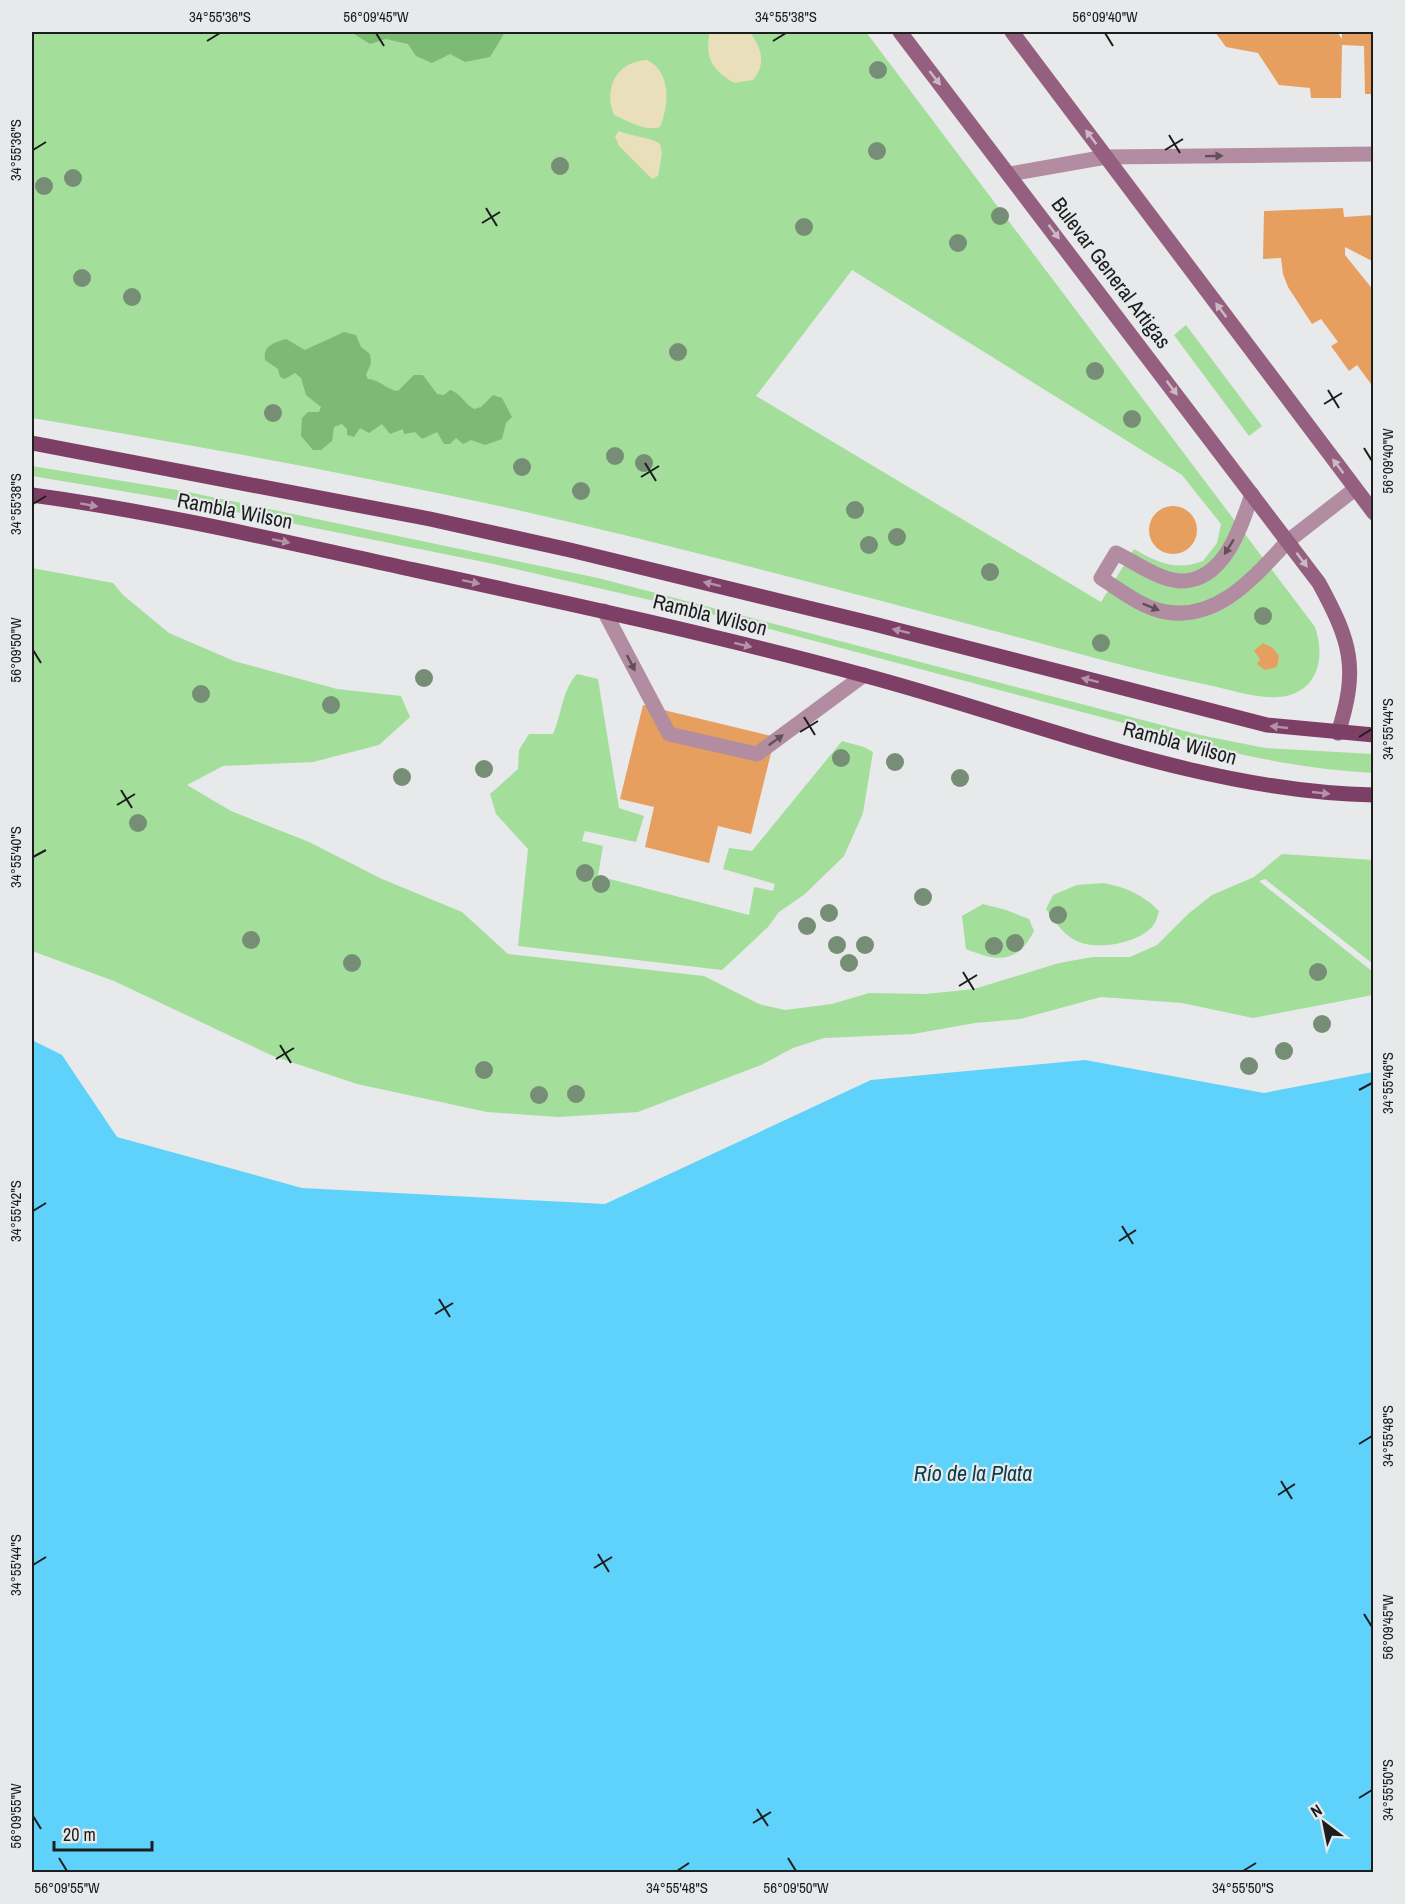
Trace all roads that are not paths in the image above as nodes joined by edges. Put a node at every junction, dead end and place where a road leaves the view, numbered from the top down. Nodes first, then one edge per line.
1 (900, 32) edge
2 (1012, 32) edge
3 (1374, 154) edge
4 (1106, 157) junction
5 (1010, 174) junction
6 (32, 443) edge
7 (1355, 489) junction
8 (1252, 494) junction
9 (32, 495) edge
10 (1374, 513) edge
11 (1288, 541) junction
12 (604, 611) junction
13 (864, 675) junction
14 (1338, 733) junction
15 (1374, 735) edge
16 (1374, 795) edge

1 -> 5 main road, Bulevar General Artigas
4 -> 2 main road
4 -> 3 street
4 - 5 street
7 -> 4 main road
5 -> 8 main road, Bulevar General Artigas
14 -> 6 main road, Rambla Wilson
7 - 10 main road
7 - 11 street
8 - 11 main road, Bulevar General Artigas
8 -> 11 street
9 -> 12 main road, Rambla Wilson
11 -> 14 main road, Bulevar General Artigas
12 -> 13 main road, Rambla Wilson
12 -> 13 street
13 -> 16 main road, Rambla Wilson
14 - 15 main road, Rambla Wilson

